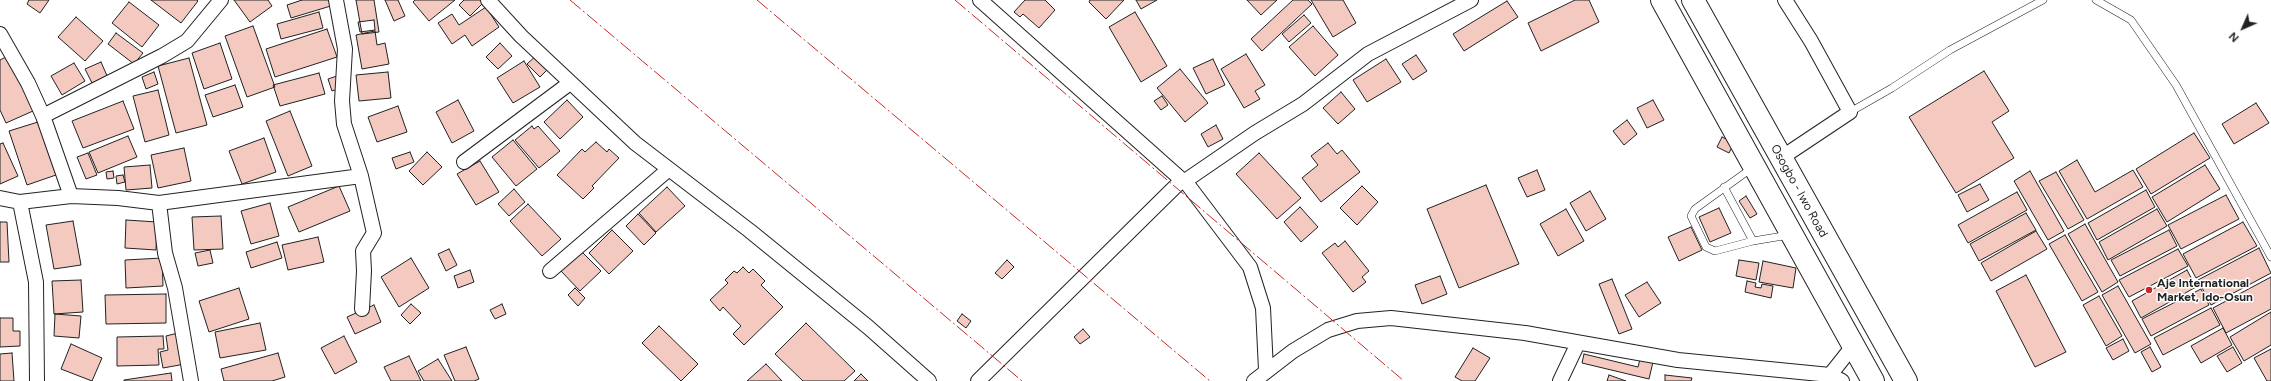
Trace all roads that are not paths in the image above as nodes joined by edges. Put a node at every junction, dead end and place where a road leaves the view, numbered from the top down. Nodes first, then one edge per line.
1 (221, 0) edge
2 (336, 0) edge
3 (488, 0) edge
4 (980, 0) edge
5 (1471, 0) edge
6 (1662, 0) edge
7 (1693, 0) edge
8 (1785, 0) edge
9 (2043, 0) edge
10 (2096, 0) edge
11 (0, 34) edge
12 (570, 83) junction
13 (1850, 112) junction
14 (43, 116) junction
15 (1781, 158) junction
16 (464, 162) dead end
17 (1754, 167) junction
18 (669, 169) junction
19 (361, 176) junction
20 (1184, 181) junction
21 (1724, 187) junction
22 (71, 196) junction
23 (0, 198) edge
24 (20, 202) junction
25 (159, 203) junction
26 (1792, 235) junction
27 (1753, 241) junction
28 (2271, 257) edge
29 (550, 271) dead end
30 (362, 309) dead end
31 (1578, 343) junction
32 (1853, 346) junction
33 (1266, 370) junction
34 (1836, 378) edge
35 (37, 381) edge
36 (191, 381) edge
37 (929, 381) edge
38 (978, 381) edge
39 (1254, 381) edge
40 (1560, 381) edge
41 (1873, 381) edge
42 (1906, 381) edge

1 - 14 street
2 - 19 street
3 - 12 street
4 - 20 street
5 - 20 street
6 - 17 main road
7 - 15 main road, Osogbo - Iwo Road
8 - 13 street
9 - 13 lane
10 - 28 lane
11 - 14 street
12 - 16 street
12 - 18 street
13 - 15 street
14 - 22 street
15 - 42 main road, Osogbo - Iwo Road
17 - 21 lane
17 - 26 main road
18 - 29 street
18 - 37 street
19 - 25 street
19 - 30 street
20 - 33 street
20 - 38 street
21 - 27 lane
21 - 27 lane
22 - 24 street
22 - 25 street
23 - 24 street
24 - 35 street
25 - 36 street
26 - 27 lane
26 - 32 main road
31 - 33 street
31 - 34 street
31 - 40 street
32 - 34 street
32 - 41 main road
33 - 39 street

